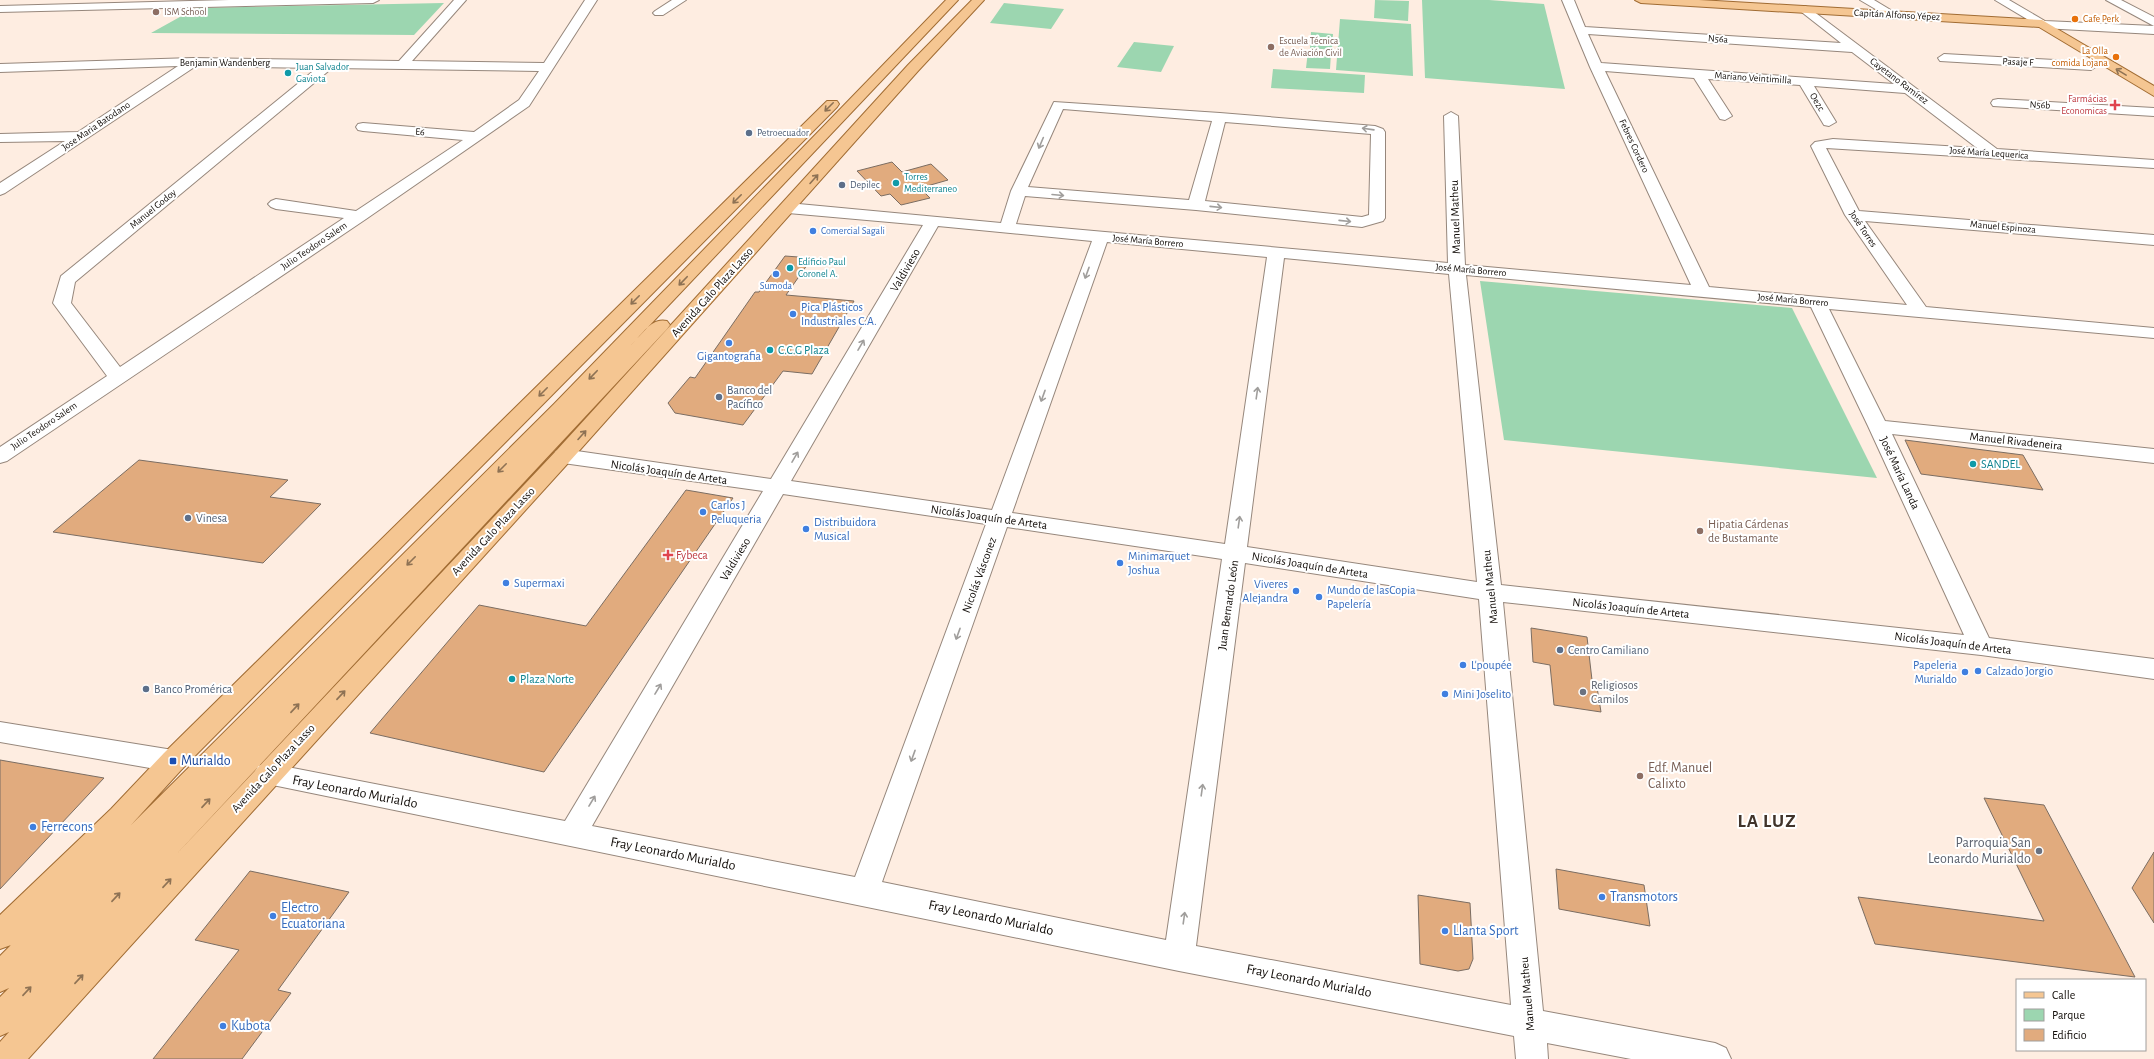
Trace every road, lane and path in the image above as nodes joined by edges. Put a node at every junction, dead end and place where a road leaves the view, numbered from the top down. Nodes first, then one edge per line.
1 (373, 0) edge
2 (460, 0) edge
3 (591, 0) edge
4 (680, 0) edge
5 (936, 0) edge
6 (952, 0) edge
7 (964, 0) edge
8 (978, 0) edge
9 (1568, 0) edge
10 (1641, 0) edge
11 (1866, 0) edge
12 (2112, 0) edge
13 (1995, 2) edge
14 (0, 9) edge
15 (1805, 10) junction
16 (659, 13) dead end
17 (1893, 15) junction
18 (2154, 22) edge
19 (2021, 23) junction
20 (2042, 24) junction
21 (1580, 30) junction
22 (2154, 30) edge
23 (1855, 48) junction
24 (1944, 58) dead end
25 (193, 62) junction
26 (329, 64) junction
27 (403, 64) junction
28 (2092, 66) junction
29 (546, 67) junction
30 (1596, 67) junction
31 (0, 68) edge
32 (1699, 75) junction
33 (1805, 82) junction
34 (1910, 90) junction
35 (2154, 92) edge
36 (1998, 103) dead end
37 (2154, 104) edge
38 (2154, 112) edge
39 (1451, 116) dead end
40 (1724, 116) dead end
41 (1220, 117) junction
42 (1829, 122) dead end
43 (363, 127) dead end
44 (81, 136) junction
45 (477, 137) junction
46 (0, 138) edge
47 (1824, 143) joint
48 (1993, 153) junction
49 (2154, 164) edge
50 (0, 190) edge
51 (1019, 191) junction
52 (276, 204) dead end
53 (1196, 205) junction
54 (788, 208) junction
55 (1853, 215) junction
56 (360, 216) junction
57 (933, 221) junction
58 (1006, 228) junction
59 (1101, 237) junction
60 (2154, 240) edge
61 (1276, 253) junction
62 (1457, 269) junction
63 (1702, 292) junction
64 (1817, 302) junction
65 (1921, 312) junction
66 (2154, 333) edge
67 (117, 377) junction
68 (1878, 426) junction
69 (0, 456) edge
70 (563, 456) junction
71 (2154, 456) edge
72 (777, 488) junction
73 (999, 518) junction
74 (1235, 554) junction
75 (1490, 592) junction
76 (1981, 646) junction
77 (2154, 669) edge
78 (0, 732) edge
79 (173, 761) junction
80 (267, 774) junction
81 (572, 835) junction
82 (864, 892) junction
83 (0, 936) edge
84 (1179, 957) junction
85 (0, 977) edge
86 (0, 1020) edge
87 (1530, 1022) junction
88 (6, 1059) edge
89 (1532, 1059) edge
90 (1715, 1059) edge

1 - 14 street
2 - 27 street
3 - 29 street, Julio Teodoro Salem
4 - 16 street
5 -> 79 main road
6 -> 85 main road
86 -> 7 main road, Avenida Galo Plaza Lasso
54 -> 8 main road, Avenida Galo Plaza Lasso
9 - 21 street, Febres Cordero
10 - 15 main road, Capitán Alfonso Yépez
11 - 17 street
12 - 18 street
13 - 19 street
13 - 20 street
15 - 17 main road, Capitán Alfonso Yépez
15 - 23 street, Cayetano Ramírez
17 - 19 main road, Capitán Alfonso Yépez
19 - 20 main road, Capitán Alfonso Yépez
19 - 28 main road
20 - 22 street, Capitán Alfonso Yépez
35 -> 20 main road
21 - 23 street, N56a
21 - 30 street, Febres Cordero
23 - 34 street, Cayetano Ramírez
24 - 28 street, Pasaje F
25 - 26 street, Benjamin Wandenberg
25 - 31 street, Benjamin Wandenberg
25 - 44 street, Jose Maria Batodano
26 - 27 street, Benjamin Wandenberg
26 - 67 street, Manuel Godoy
27 - 29 street, Benjamin Wandenberg
28 - 37 main road
29 - 45 street, Julio Teodoro Salem
30 - 32 street, Mariano Veintimilla
30 - 63 street, Febres Cordero
32 - 33 street, Mariano Veintimilla
32 - 40 street
33 - 34 street, Mariano Veintimilla
33 - 42 street, Oe2c
34 - 48 street, Cayetano Ramírez
36 - 38 street, N56b
39 - 62 street, Manuel Matheu
41 -> 51 street
41 - 53 street
53 -> 41 street
43 - 45 street, E6
44 - 46 street
44 - 50 street, Jose Maria Batodano
45 - 56 street, Julio Teodoro Salem
47 - 48 street, José María Lequerica
47 - 55 street, José Torres
48 - 49 street, José María Lequerica
51 -> 53 street
51 - 58 street
52 - 56 street
54 - 57 street, José María Borrero
70 -> 54 main road, Avenida Galo Plaza Lasso
55 - 60 street, Manuel Espinoza
55 - 65 street, José Torres
56 - 67 street, Julio Teodoro Salem
57 - 58 street, José María Borrero
72 -> 57 street, Valdivieso
58 - 59 street, José María Borrero
59 - 61 street, José María Borrero
59 -> 73 street, Nicolás Vásconez
61 - 62 street, José María Borrero
74 -> 61 street, Juan Bernardo León
62 - 63 street, José María Borrero
62 - 75 street, Manuel Matheu
63 - 64 street, José María Borrero
64 - 65 street, José María Borrero
64 - 68 street, José María Landa
65 - 66 street, José María Borrero
67 - 69 street, Julio Teodoro Salem
68 - 71 street, Manuel Rivadeneira
68 - 76 street, José María Landa
70 - 72 street, Nicolás Joaquín de Arteta
80 -> 70 main road, Avenida Galo Plaza Lasso
72 - 73 street, Nicolás Joaquín de Arteta
81 -> 72 street, Valdivieso
73 - 74 street, Nicolás Joaquín de Arteta
73 -> 82 street, Nicolás Vásconez
74 - 75 street, Nicolás Joaquín de Arteta
84 -> 74 street, Juan Bernardo León
75 - 76 street, Nicolás Joaquín de Arteta
75 - 87 street, Manuel Matheu
76 - 77 street, Nicolás Joaquín de Arteta
78 - 79 street
79 - 83 main road
80 - 81 street, Fray Leonardo Murialdo
88 -> 80 main road, Avenida Galo Plaza Lasso
81 - 82 street, Fray Leonardo Murialdo
82 - 84 street, Fray Leonardo Murialdo
84 - 87 street, Fray Leonardo Murialdo
87 - 89 street, Manuel Matheu
87 - 90 street, Fray Leonardo Murialdo

